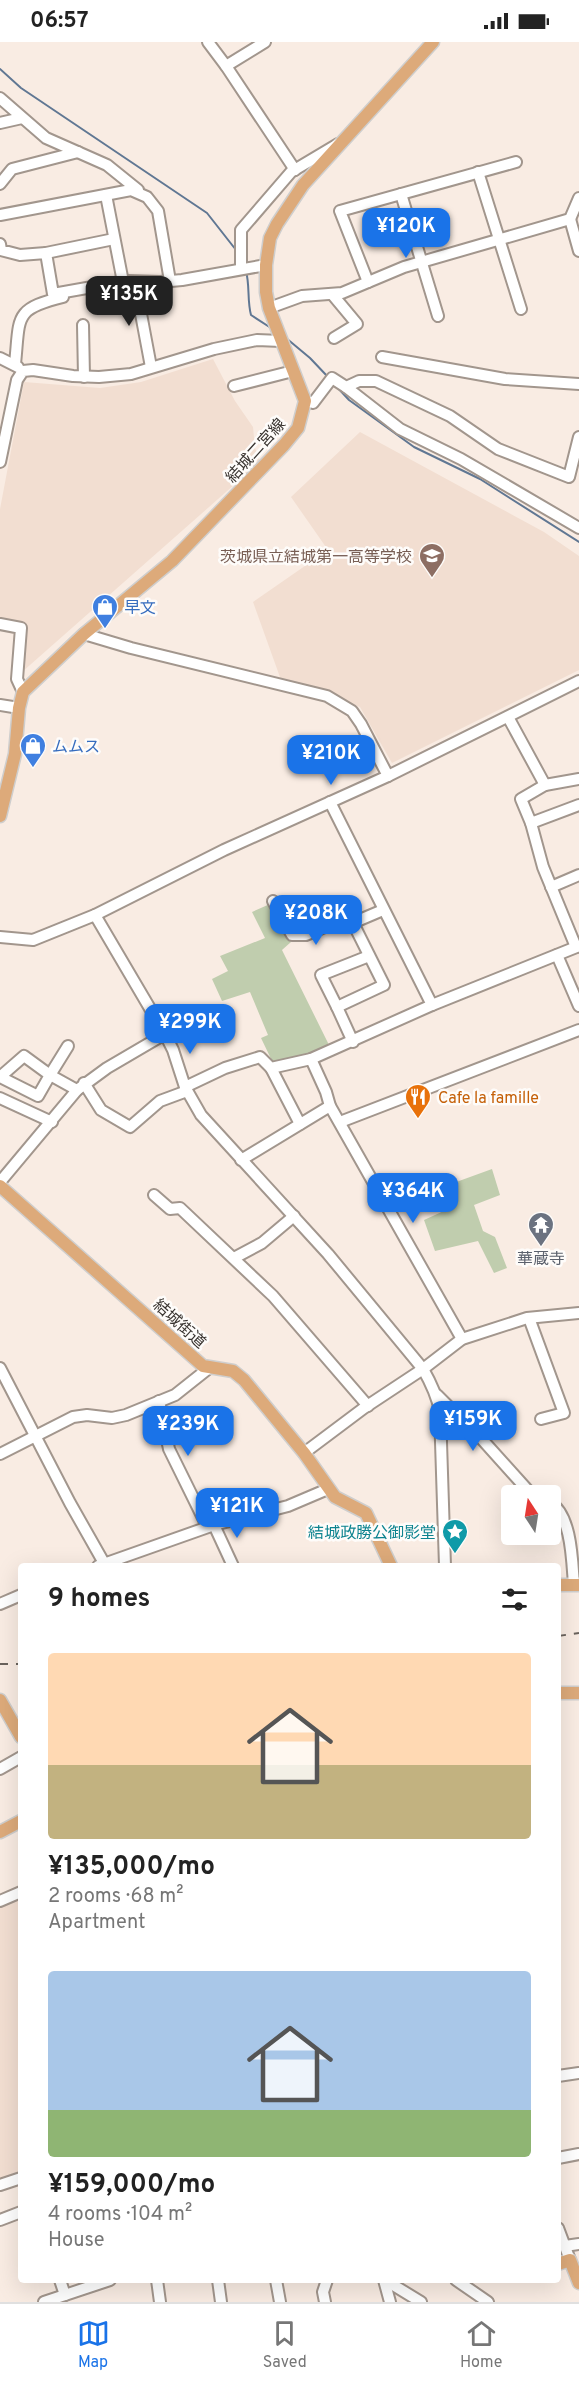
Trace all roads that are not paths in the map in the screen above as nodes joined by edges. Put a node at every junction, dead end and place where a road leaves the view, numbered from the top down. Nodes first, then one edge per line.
1 (208, 42) edge
2 (266, 42) edge
3 (433, 42) edge
4 (226, 66) junction
5 (0, 98) edge
6 (22, 118) junction
7 (0, 123) edge
8 (344, 140) junction
9 (78, 152) junction
10 (516, 162) dead end
11 (295, 170) junction
12 (477, 172) junction
13 (0, 184) edge
14 (401, 194) junction
15 (106, 195) junction
16 (147, 197) junction
17 (579, 198) edge
18 (0, 215) edge
19 (570, 219) junction
20 (114, 239) junction
21 (499, 240) junction
22 (0, 244) edge
23 (579, 251) edge
24 (46, 253) junction
25 (422, 262) junction
26 (266, 265) junction
27 (241, 269) junction
28 (170, 281) junction
29 (123, 282) junction
30 (135, 282) junction
31 (368, 282) junction
32 (66, 292) junction
33 (332, 294) junction
34 (269, 308) junction
35 (521, 309) dead end
36 (438, 316) dead end
37 (83, 325) dead end
38 (334, 338) dead end
39 (282, 341) junction
40 (382, 357) dead end
41 (0, 358) edge
42 (151, 367) junction
43 (19, 368) junction
44 (293, 371) junction
45 (84, 377) junction
46 (579, 384) edge
47 (234, 386) dead end
48 (346, 387) junction
49 (305, 401) junction
50 (579, 437) edge
51 (0, 462) edge
52 (579, 528) edge
53 (0, 624) edge
54 (84, 634) junction
55 (579, 681) edge
56 (23, 692) junction
57 (0, 705) edge
58 (19, 708) junction
59 (508, 717) junction
60 (388, 776) junction
61 (5, 777) edge
62 (579, 779) edge
63 (545, 785) junction
64 (330, 802) junction
65 (579, 805) edge
66 (0, 816) edge
67 (531, 824) junction
68 (579, 875) edge
69 (551, 887) junction
70 (273, 901) dead end
71 (383, 910) junction
72 (95, 915) junction
73 (353, 923) junction
74 (0, 937) edge
75 (578, 946) edge
76 (557, 955) junction
77 (369, 956) junction
78 (432, 1005) junction
79 (579, 1006) edge
80 (337, 1007) junction
81 (579, 1030) edge
82 (165, 1034) junction
83 (353, 1042) junction
84 (68, 1046) dead end
85 (311, 1059) junction
86 (271, 1068) junction
87 (80, 1087) junction
88 (186, 1089) junction
89 (0, 1098) edge
90 (330, 1106) junction
91 (51, 1122) junction
92 (340, 1122) junction
93 (300, 1124) junction
94 (241, 1160) junction
95 (1, 1188) edge
96 (154, 1195) dead end
97 (294, 1216) junction
98 (234, 1258) junction
99 (579, 1312) edge
100 (530, 1318) junction
101 (462, 1339) junction
102 (0, 1368) edge
103 (209, 1368) junction
104 (423, 1369) junction
105 (436, 1394) junction
106 (159, 1401) junction
107 (368, 1406) junction
108 (541, 1419) dead end
109 (35, 1434) junction
110 (304, 1453) junction
111 (0, 1454) edge
112 (523, 1485) edge
113 (328, 1489) junction
114 (561, 1514) edge
115 (214, 1525) junction
116 (100, 1563) edge
117 (107, 1563) edge
118 (233, 1563) edge
119 (390, 1563) edge
120 (445, 1563) edge
121 (561, 1585) edge
122 (577, 1585) edge
123 (18, 1596) edge
124 (0, 1604) edge
125 (561, 1693) edge
126 (579, 1693) edge
127 (1, 1703) edge
128 (18, 1732) edge
129 (18, 1759) edge
130 (0, 1769) edge
131 (18, 1823) edge
132 (0, 1832) edge
133 (18, 1893) edge
134 (0, 1901) edge
135 (579, 2073) edge
136 (561, 2076) edge
137 (579, 2154) edge
138 (561, 2157) edge
139 (18, 2179) edge
140 (0, 2185) edge
141 (18, 2213) edge
142 (0, 2220) edge
143 (561, 2236) edge
144 (579, 2244) edge
145 (565, 2246) junction
146 (564, 2262) edge
147 (61, 2283) edge
148 (99, 2283) edge
149 (157, 2283) edge
150 (219, 2283) edge
151 (277, 2283) edge
152 (326, 2283) edge
153 (386, 2283) edge
154 (390, 2283) edge
155 (460, 2283) edge
156 (579, 2283) edge
157 (65, 2295) junction
158 (44, 2302) edge
159 (160, 2302) edge
160 (222, 2302) edge
161 (280, 2302) edge
162 (325, 2302) edge
163 (390, 2302) edge
164 (421, 2302) edge
165 (488, 2302) edge

1 - 4 street
2 - 4 street
3 - 8 main road
4 - 11 street
5 - 6 street
6 - 7 street
6 - 9 street
8 - 11 street
8 - 26 main road
9 - 13 street
9 - 16 street
10 - 12 street
11 - 27 street
12 - 14 street
12 - 21 street
14 - 25 street
14 - 31 street
15 - 16 street
15 - 18 street
15 - 20 street
16 - 28 street
17 - 19 street
19 - 21 street
19 - 23 street
20 - 24 street
20 - 29 street
21 - 25 street
21 - 35 street
22 - 24 street
24 - 32 street
25 - 31 street
25 - 36 street
26 - 27 street
26 - 34 main road
27 - 28 street
28 - 30 street
29 - 30 street
29 - 32 street
30 - 42 street
31 - 33 street
32 - 43 street
33 - 34 street
33 - 38 street
34 - 39 main road
37 - 45 street
39 - 42 street
39 - 44 main road
40 - 46 street
41 - 43 street
42 - 45 street
43 - 45 street
43 - 51 street
44 - 47 street
44 - 49 main road
48 - 49 street
48 - 50 street
48 - 52 street
49 - 54 main road, 結城二宮線
53 - 56 street
54 - 56 main road, 結城二宮線
54 - 60 street
55 - 59 street
56 - 58 main road
57 - 58 street
58 - 61 main road
59 - 60 street
59 - 63 street
60 - 64 street
61 - 66 main road
62 - 63 street
63 - 67 street
64 - 71 street
64 - 72 street
65 - 67 street
67 - 69 street
68 - 69 street
69 - 75 street
70 - 73 street
71 - 73 street
71 - 78 street
72 - 74 street
72 - 82 street
73 - 77 street
75 - 76 street
76 - 78 street
76 - 79 street
77 - 80 street
77 - 80 street
78 - 83 street
80 - 83 street
81 - 92 street
82 - 87 street
82 - 88 street
83 - 85 street
84 - 87 street
85 - 86 street
85 - 90 street
86 - 88 street
86 - 93 street
87 - 88 street
87 - 91 street
88 - 94 street
89 - 91 street
90 - 92 street
90 - 93 street
91 - 95 street
92 - 101 street
93 - 94 street
94 - 97 street
95 - 103 main road, 結城街道
96 - 98 street
97 - 98 street
97 - 104 street
98 - 107 street
99 - 100 street
100 - 101 street
100 - 108 street
101 - 104 street
102 - 109 street
103 - 106 street
103 - 110 main road, 結城街道
104 - 105 street
104 - 107 street
105 - 112 street
105 - 120 street
106 - 109 street
106 - 115 street
107 - 110 street
109 - 111 street
109 - 116 street
110 - 113 main road, 結城街道
113 - 115 street
113 - 119 main road, 結城街道
114 - 122 street
115 - 117 street
115 - 118 street
121 - 122 main road
123 - 124 street
125 - 126 main road
127 - 128 main road
129 - 130 street
131 - 132 main road
133 - 134 street
135 - 136 street
137 - 138 street
139 - 140 street
141 - 142 street
143 - 145 street
144 - 145 street
145 - 146 street
146 - 156 main road
147 - 157 street
148 - 157 street
149 - 159 street
150 - 160 street
151 - 161 street
152 - 162 street
153 - 163 street
154 - 164 street
155 - 165 street
157 - 158 street

